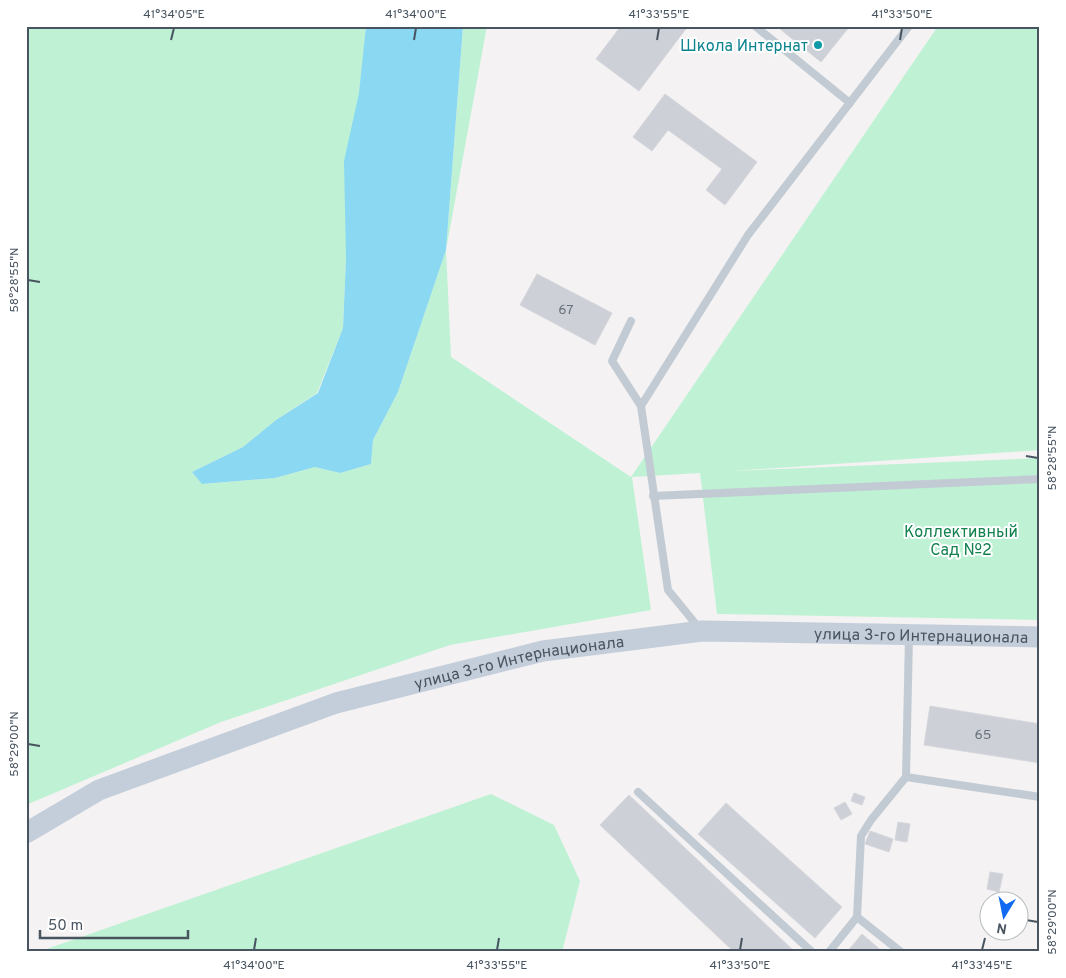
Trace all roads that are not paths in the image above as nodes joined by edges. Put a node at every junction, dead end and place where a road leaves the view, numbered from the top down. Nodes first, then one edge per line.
1 (755, 26) edge
2 (909, 26) edge
3 (850, 103) junction
4 (631, 322) dead end
5 (641, 406) junction
6 (1040, 479) edge
7 (653, 496) junction
8 (702, 631) junction
9 (909, 634) junction
10 (1040, 637) edge
11 (906, 777) junction
12 (638, 792) dead end
13 (1040, 797) edge
14 (26, 833) edge
15 (857, 917) junction
16 (812, 952) edge
17 (829, 952) edge
18 (902, 952) edge

1 - 3 lane
2 - 3 lane
3 - 5 lane
4 - 5 lane
5 - 7 lane
6 - 7 lane
7 - 8 lane
8 - 9 main road, улица 3-го Интернационала
8 - 14 main road, улица 3-го Интернационала
9 - 10 main road, улица 3-го Интернационала
9 - 11 lane
11 - 13 lane
11 - 15 lane
12 - 16 lane
15 - 17 lane
15 - 18 lane

